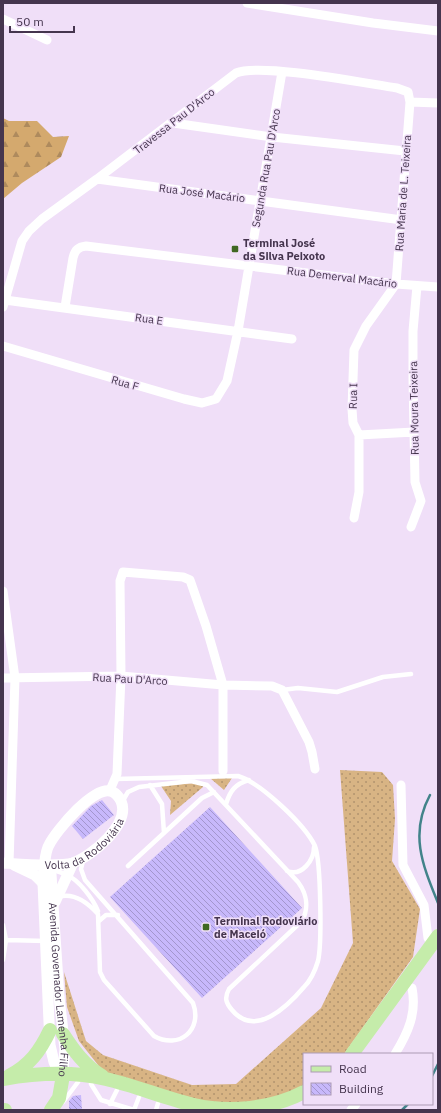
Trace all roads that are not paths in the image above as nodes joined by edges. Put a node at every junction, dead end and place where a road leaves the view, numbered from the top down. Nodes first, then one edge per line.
1 (247, 3) edge
2 (3, 19) edge
3 (438, 31) edge
4 (47, 40) dead end
5 (282, 72) junction
6 (410, 102) junction
7 (438, 103) edge
8 (173, 123) junction
9 (272, 138) junction
10 (406, 151) junction
11 (97, 179) junction
12 (260, 200) junction
13 (402, 220) junction
14 (249, 265) junction
15 (396, 284) junction
16 (417, 286) junction
17 (438, 287) edge
18 (4, 304) edge
19 (65, 307) junction
20 (238, 331) junction
21 (292, 339) dead end
22 (3, 346) edge
23 (227, 381) joint
24 (414, 432) junction
25 (359, 435) junction
26 (354, 518) dead end
27 (411, 527) dead end
28 (3, 595) edge
29 (411, 674) dead end
30 (121, 676) junction
31 (3, 678) edge
32 (15, 678) junction
33 (223, 685) junction
34 (282, 690) junction
35 (315, 769) dead end
36 (224, 771) dead end
37 (115, 779) junction
38 (250, 780) junction
39 (150, 785) junction
40 (401, 785) dead end
41 (110, 790) junction
42 (214, 792) junction
43 (122, 803) junction
44 (226, 804) junction
45 (164, 833) junction
46 (314, 845) junction
47 (84, 856) junction
48 (50, 861) junction
49 (73, 862) junction
50 (6, 863) edge
51 (128, 866) dead end
52 (287, 871) junction
53 (66, 875) junction
54 (43, 884) junction
55 (54, 904) junction
56 (98, 914) junction
57 (118, 916) junction
58 (99, 921) junction
59 (3, 925) edge
60 (6, 940) junction
61 (46, 941) junction
62 (436, 944) edge
63 (3, 960) edge
64 (412, 988) junction
65 (50, 1030) junction
66 (63, 1034) junction
67 (353, 1053) edge
68 (363, 1053) edge
69 (396, 1053) edge
70 (61, 1076) junction
71 (3, 1079) edge
72 (106, 1079) junction
73 (84, 1083) junction
74 (3, 1086) edge
75 (117, 1090) junction
76 (303, 1092) edge
77 (303, 1100) edge
78 (110, 1104) junction
79 (136, 1106) edge
80 (157, 1106) edge
81 (52, 1109) edge
82 (180, 1110) edge
83 (275, 1110) edge

1 - 3 street
2 - 4 street
5 - 6 street, Travessa Pau D'Arco
5 - 8 street, Travessa Pau D'Arco
5 - 9 street, Segunda Rua Pau D'Arco
6 - 7 street
6 - 10 street, Rua Maria de L. Teixeira
8 - 9 street
8 - 11 street, Travessa Pau D'Arco
9 - 10 street
9 - 12 street, Segunda Rua Pau D'Arco
10 - 13 street, Rua Maria de L. Teixeira
11 - 12 street, Rua José Macário
11 - 18 street, Travessa Pau D'Arco
12 - 13 street, Rua José Macário
12 - 14 street, Segunda Rua Pau D'Arco
13 - 15 street, Rua Maria de L. Teixeira
14 - 15 street, Rua Demerval Macário
14 - 19 street, Rua Demerval Macário
14 - 20 street, Segunda Rua Pau D'Arco
15 - 16 street, Rua Demerval Macário
15 - 25 street, Rua I
16 - 17 street, Rua Demerval Macário
16 - 24 street, Rua Moura Teixeira
18 - 19 street, Rua E
19 - 20 street, Rua E
20 - 21 street, Rua E
20 - 23 street, Segunda Rua Pau D'Arco
22 - 23 street, Rua F
24 - 25 street
24 - 27 street, Rua Moura Teixeira
25 - 26 street, Rua I
28 - 32 street
29 - 34 lane
30 - 32 street, Rua Pau D'Arco
30 - 33 street, Rua Pau D'Arco
30 - 33 street
30 - 37 street
31 - 32 street, Rua Pau D'Arco
32 - 50 street
33 - 34 street, Rua Pau D'Arco
33 - 36 street
34 - 35 street
37 - 38 lane
37 - 41 street
38 - 44 lane
38 - 46 lane
39 - 42 lane
39 - 43 lane
39 - 45 lane
40 - 62 street
41 - 43 street, Volta da Rodoviária
41 - 48 street, Volta da Rodoviária
42 - 44 lane
42 - 45 lane
43 - 47 street, Volta da Rodoviária
44 - 52 lane
45 - 51 lane
46 - 52 lane
46 - 52 lane
47 - 49 street, Volta da Rodoviária
47 - 57 lane
48 - 49 street, Volta da Rodoviária
48 - 50 street
48 - 53 lane
48 - 54 street, Avenida Governador Lamenha Filho
48 - 55 street, Avenida Governador Lamenha Filho
49 - 53 street
50 - 54 street
53 - 55 street
53 - 56 lane
54 - 61 street, Avenida Governador Lamenha Filho
55 - 56 lane
55 - 66 street, Avenida Governador Lamenha Filho
56 - 58 lane
57 - 58 lane
57 - 58 lane
59 - 60 lane
60 - 61 lane
60 - 63 lane
61 - 65 street, Avenida Governador Lamenha Filho
62 - 64 main road
62 - 67 main road
64 - 68 main road
64 - 69 street
65 - 70 street, Avenida Governador Lamenha Filho
65 - 71 main road
66 - 70 street, Avenida Governador Lamenha Filho
66 - 72 main road
70 - 71 main road
70 - 72 main road
70 - 73 main road
70 - 74 main road
70 - 81 main road
72 - 76 main road
73 - 75 main road
73 - 78 lane
73 - 81 lane
75 - 78 lane
75 - 79 main road
77 - 83 main road
78 - 79 lane
79 - 80 main road
80 - 82 main road

